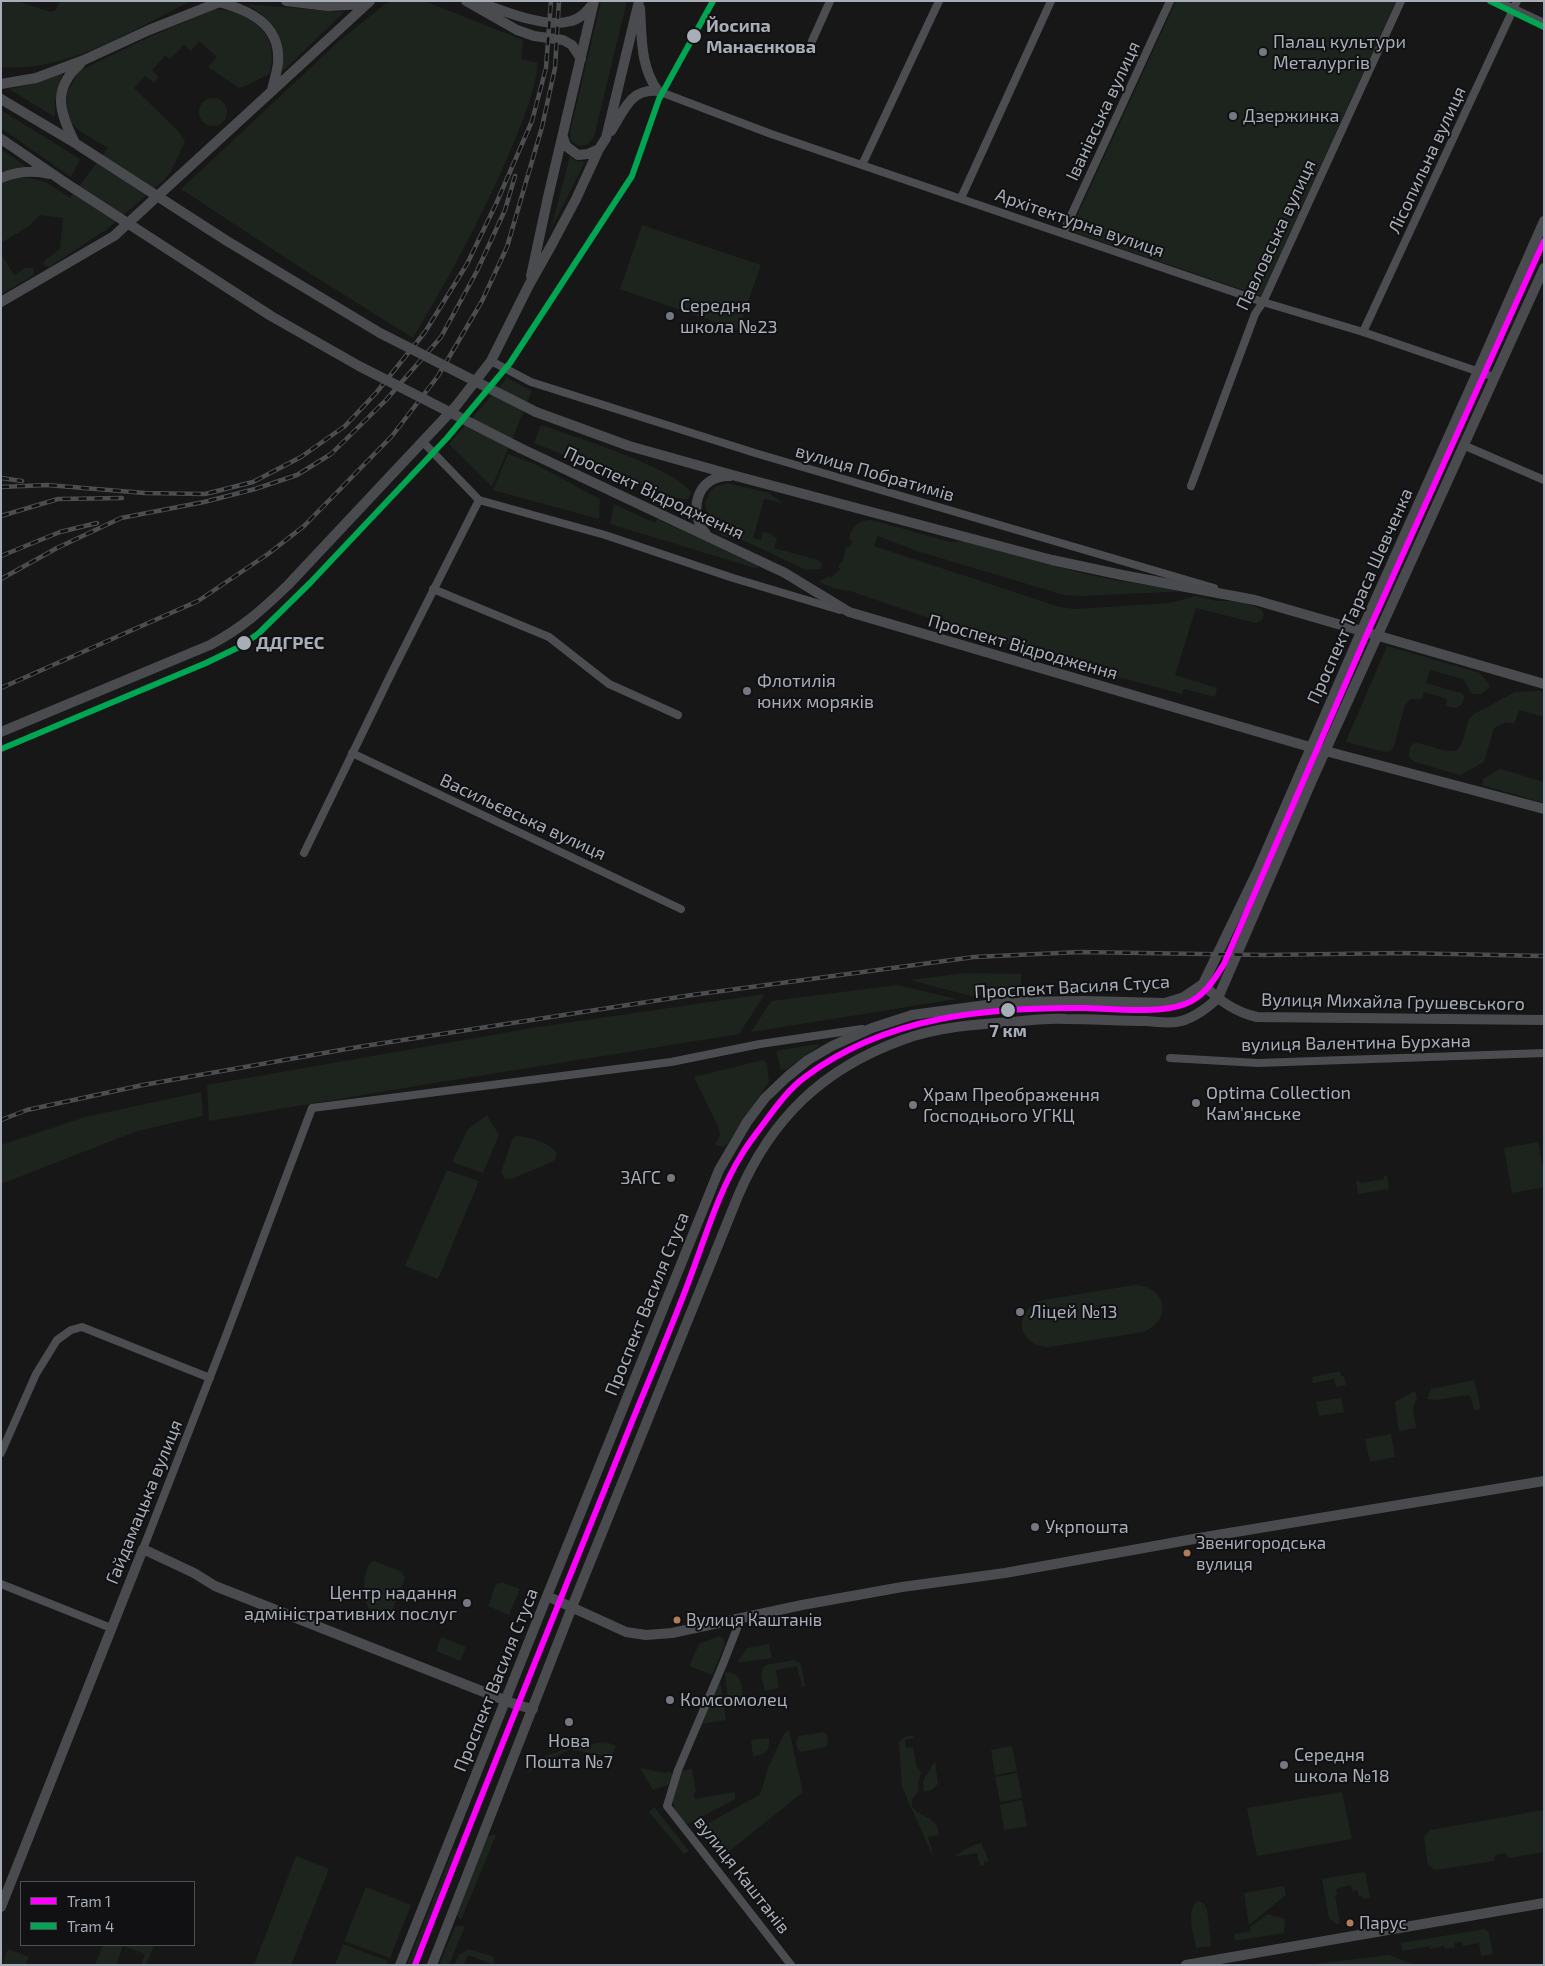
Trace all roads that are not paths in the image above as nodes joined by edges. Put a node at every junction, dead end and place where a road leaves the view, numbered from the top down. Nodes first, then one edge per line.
1 (222, 1) edge
2 (286, 1) edge
3 (466, 1) edge
4 (476, 1) edge
5 (639, 1) edge
6 (830, 1) edge
7 (939, 1) edge
8 (1052, 1) edge
9 (1170, 1) edge
10 (1401, 1) edge
11 (1497, 1) edge
12 (1517, 1) edge
13 (218, 2) edge
14 (594, 2) edge
15 (368, 3) edge
16 (1514, 9) junction
17 (1544, 23) edge
18 (812, 41) dead end
19 (581, 59) junction
20 (84, 60) junction
21 (1, 84) edge
22 (272, 90) junction
23 (658, 91) junction
24 (1, 99) edge
25 (563, 137) junction
26 (606, 138) junction
27 (1, 139) edge
28 (76, 144) junction
29 (599, 149) junction
30 (862, 165) junction
31 (54, 176) junction
32 (1, 178) edge
33 (961, 198) junction
34 (1544, 220) edge
35 (1063, 234) junction
36 (1544, 268) edge
37 (529, 285) junction
38 (1, 302) edge
39 (1263, 302) junction
40 (1363, 332) junction
41 (491, 361) junction
42 (1478, 371) junction
43 (1494, 378) junction
44 (423, 442) junction
45 (1463, 445) junction
46 (736, 476) junction
47 (1544, 480) edge
48 (1191, 486) dead end
49 (479, 500) junction
50 (707, 535) junction
51 (433, 588) junction
52 (1255, 600) junction
53 (849, 612) junction
54 (1360, 632) junction
55 (1377, 636) junction
56 (1544, 684) edge
57 (678, 715) dead end
58 (1, 732) edge
59 (1311, 747) junction
60 (1326, 750) junction
61 (352, 753) junction
62 (1544, 809) edge
63 (304, 853) dead end
64 (681, 909) dead end
65 (1203, 984) junction
66 (1218, 998) junction
67 (1544, 1020) edge
68 (872, 1028) junction
69 (1544, 1053) edge
70 (1170, 1058) dead end
71 (210, 1378) junction
72 (1, 1453) edge
73 (1544, 1481) edge
74 (143, 1550) junction
75 (1, 1584) edge
76 (546, 1596) junction
77 (572, 1607) junction
78 (741, 1618) junction
79 (112, 1628) junction
80 (505, 1699) junction
81 (532, 1709) junction
82 (1544, 1903) edge
83 (1, 1907) edge
84 (400, 1965) edge
85 (432, 1965) edge
86 (791, 1965) edge
87 (1186, 1965) edge

1 - 13 main road
2 - 15 main road
3 - 19 main road
4 - 14 main road
5 - 23 main road
5 - 26 main road
6 - 18 street
7 - 30 street
8 - 33 street
9 - 35 street, Іванівська вулиця
10 - 39 street, Павловська вулиця
11 - 16 street
12 - 16 street, Лісопильна вулиця
13 - 20 main road
13 - 22 main road
14 - 19 main road
15 - 22 main road
16 - 17 street
16 - 40 street, Лісопильна вулиця
19 - 25 main road
20 - 21 main road
20 - 28 main road
22 - 38 main road
23 - 26 main road
23 - 30 street, Архітектурна вулиця
24 - 28 main road, Проспект Відродження
25 - 29 main road
25 - 37 main road
26 - 29 main road
27 - 31 main road, Проспект Відродження
28 - 46 main road, Проспект Відродження, bridge
29 - 37 main road
30 - 33 street, Архітектурна вулиця
31 - 32 main road
31 - 50 main road, Проспект Відродження, bridge
33 - 35 street, Архітектурна вулиця
34 - 42 main road, Проспект Тараса Шевченка
35 - 39 street, Архітектурна вулиця
36 - 43 main road, Проспект Тараса Шевченка
37 - 41 main road
39 - 40 street, Архітектурна вулиця
39 - 48 street, Павловська вулиця
40 - 42 street, Архітектурна вулиця
41 - 44 main road
41 - 52 street, вулиця Побратимів
42 - 43 street, Архітектурна вулиця
42 - 54 main road, Проспект Тараса Шевченка
43 - 45 main road, Проспект Тараса Шевченка
44 - 49 street
44 - 58 main road
45 - 47 street
45 - 55 main road, Проспект Тараса Шевченка
46 - 50 main road
46 - 52 main road, Проспект Відродження
49 - 51 street
49 - 53 street
50 - 53 main road, Проспект Відродження
51 - 57 street
51 - 61 street
52 - 54 main road, Проспект Відродження
53 - 59 main road, Проспект Відродження
54 - 55 main road, Проспект Відродження
54 - 59 main road, Проспект Тараса Шевченка
55 - 56 main road, Проспект Відродження
55 - 60 main road, Проспект Тараса Шевченка
59 - 60 main road, Проспект Відродження
59 - 65 main road, Проспект Тараса Шевченка
60 - 62 main road, Проспект Відродження
60 - 66 main road, Проспект Тараса Шевченка
61 - 63 street
61 - 64 street, Васильєвська вулиця
65 - 66 main road
65 - 68 main road, Проспект Василя Стуса
66 - 67 main road, Вулиця Михайла Грушевського
66 - 77 main road, Проспект Василя Стуса
68 - 71 street, Гайдамацька вулиця
68 - 76 main road, Проспект Василя Стуса
69 - 70 street, вулиця Валентина Бурхана
71 - 72 street
71 - 74 street, Гайдамацька вулиця
73 - 78 main road
74 - 79 main road, Гайдамацька вулиця
74 - 80 main road
75 - 79 street
76 - 77 main road
76 - 80 main road, Проспект Василя Стуса
77 - 78 main road
77 - 81 main road, Проспект Василя Стуса
78 - 86 street, вулиця Каштанів
79 - 83 main road, Гайдамацька вулиця
80 - 81 main road
80 - 84 main road, Проспект Василя Стуса
81 - 85 main road, Проспект Василя Стуса
82 - 87 main road

